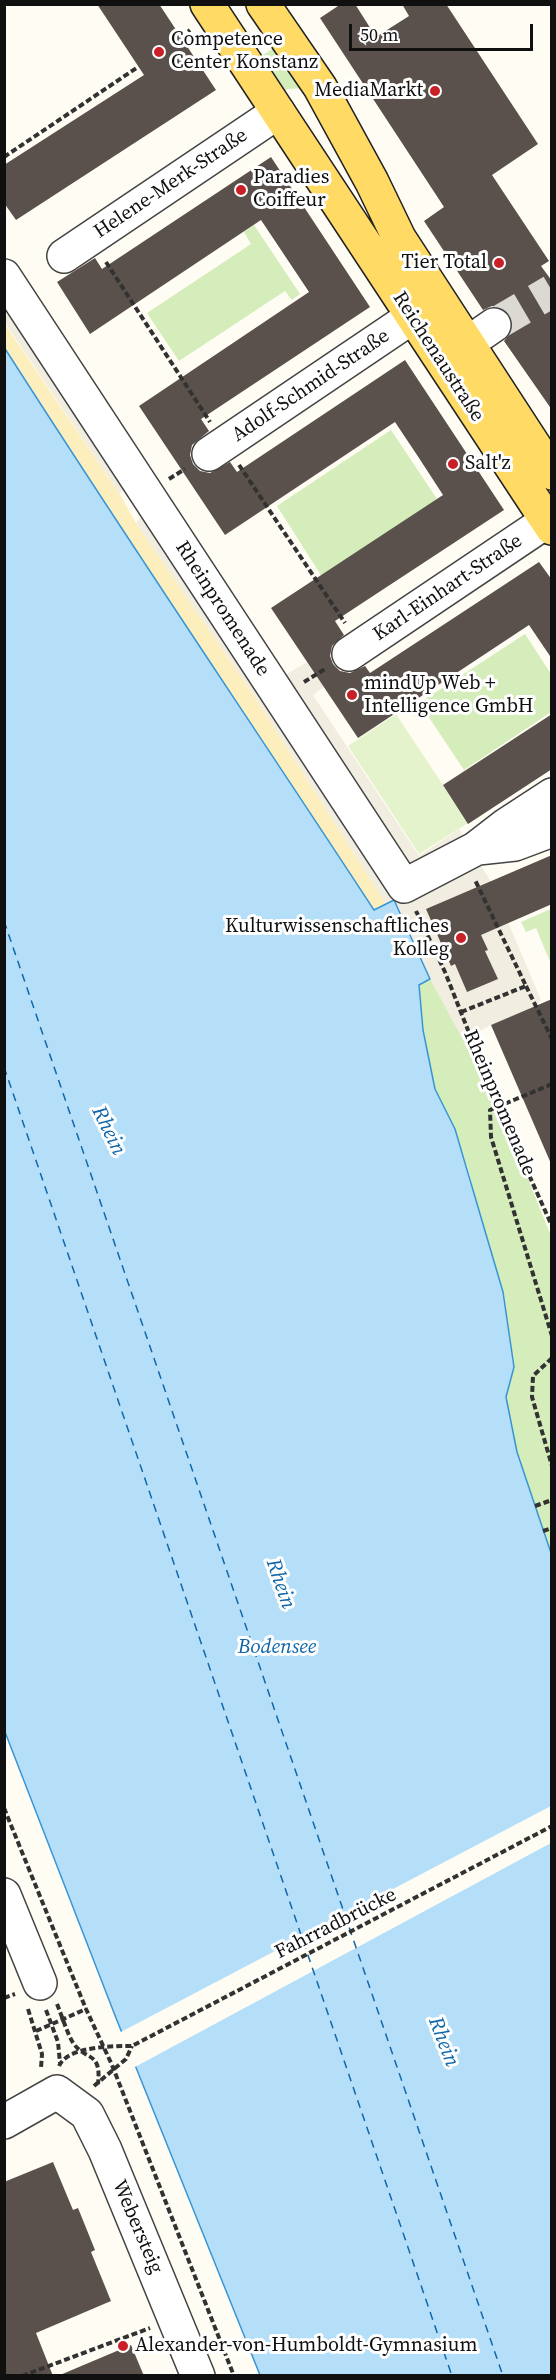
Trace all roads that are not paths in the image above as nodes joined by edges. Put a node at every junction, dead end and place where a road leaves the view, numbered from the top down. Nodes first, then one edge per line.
1 (207, 4) edge
2 (263, 4) edge
3 (333, 109) junction
4 (278, 112) junction
5 (64, 256) dead end
6 (4, 276) edge
7 (412, 317) junction
8 (209, 454) road end
9 (552, 473) edge
10 (549, 524) edge
11 (349, 654) road end
12 (552, 795) edge
13 (552, 830) edge
14 (469, 852) junction
15 (4, 1894) edge
16 (33, 1992) road end
17 (4, 2122) edge
18 (198, 2376) edge

1 - 4 main road, Reichenaustraße
2 - 3 main road, Reichenaustraße
3 - 4 main road
3 - 9 main road, Reichenaustraße
4 - 5 street, Helene-Merk-Straße
4 - 7 main road, Reichenaustraße
6 - 14 street, Rheinpromenade
7 - 8 street, Adolf-Schmid-Straße
7 - 10 main road, Reichenaustraße
10 - 11 street, Karl-Einhart-Straße
12 - 14 street
13 - 14 street
15 - 16 street
17 - 18 street, Webersteig

